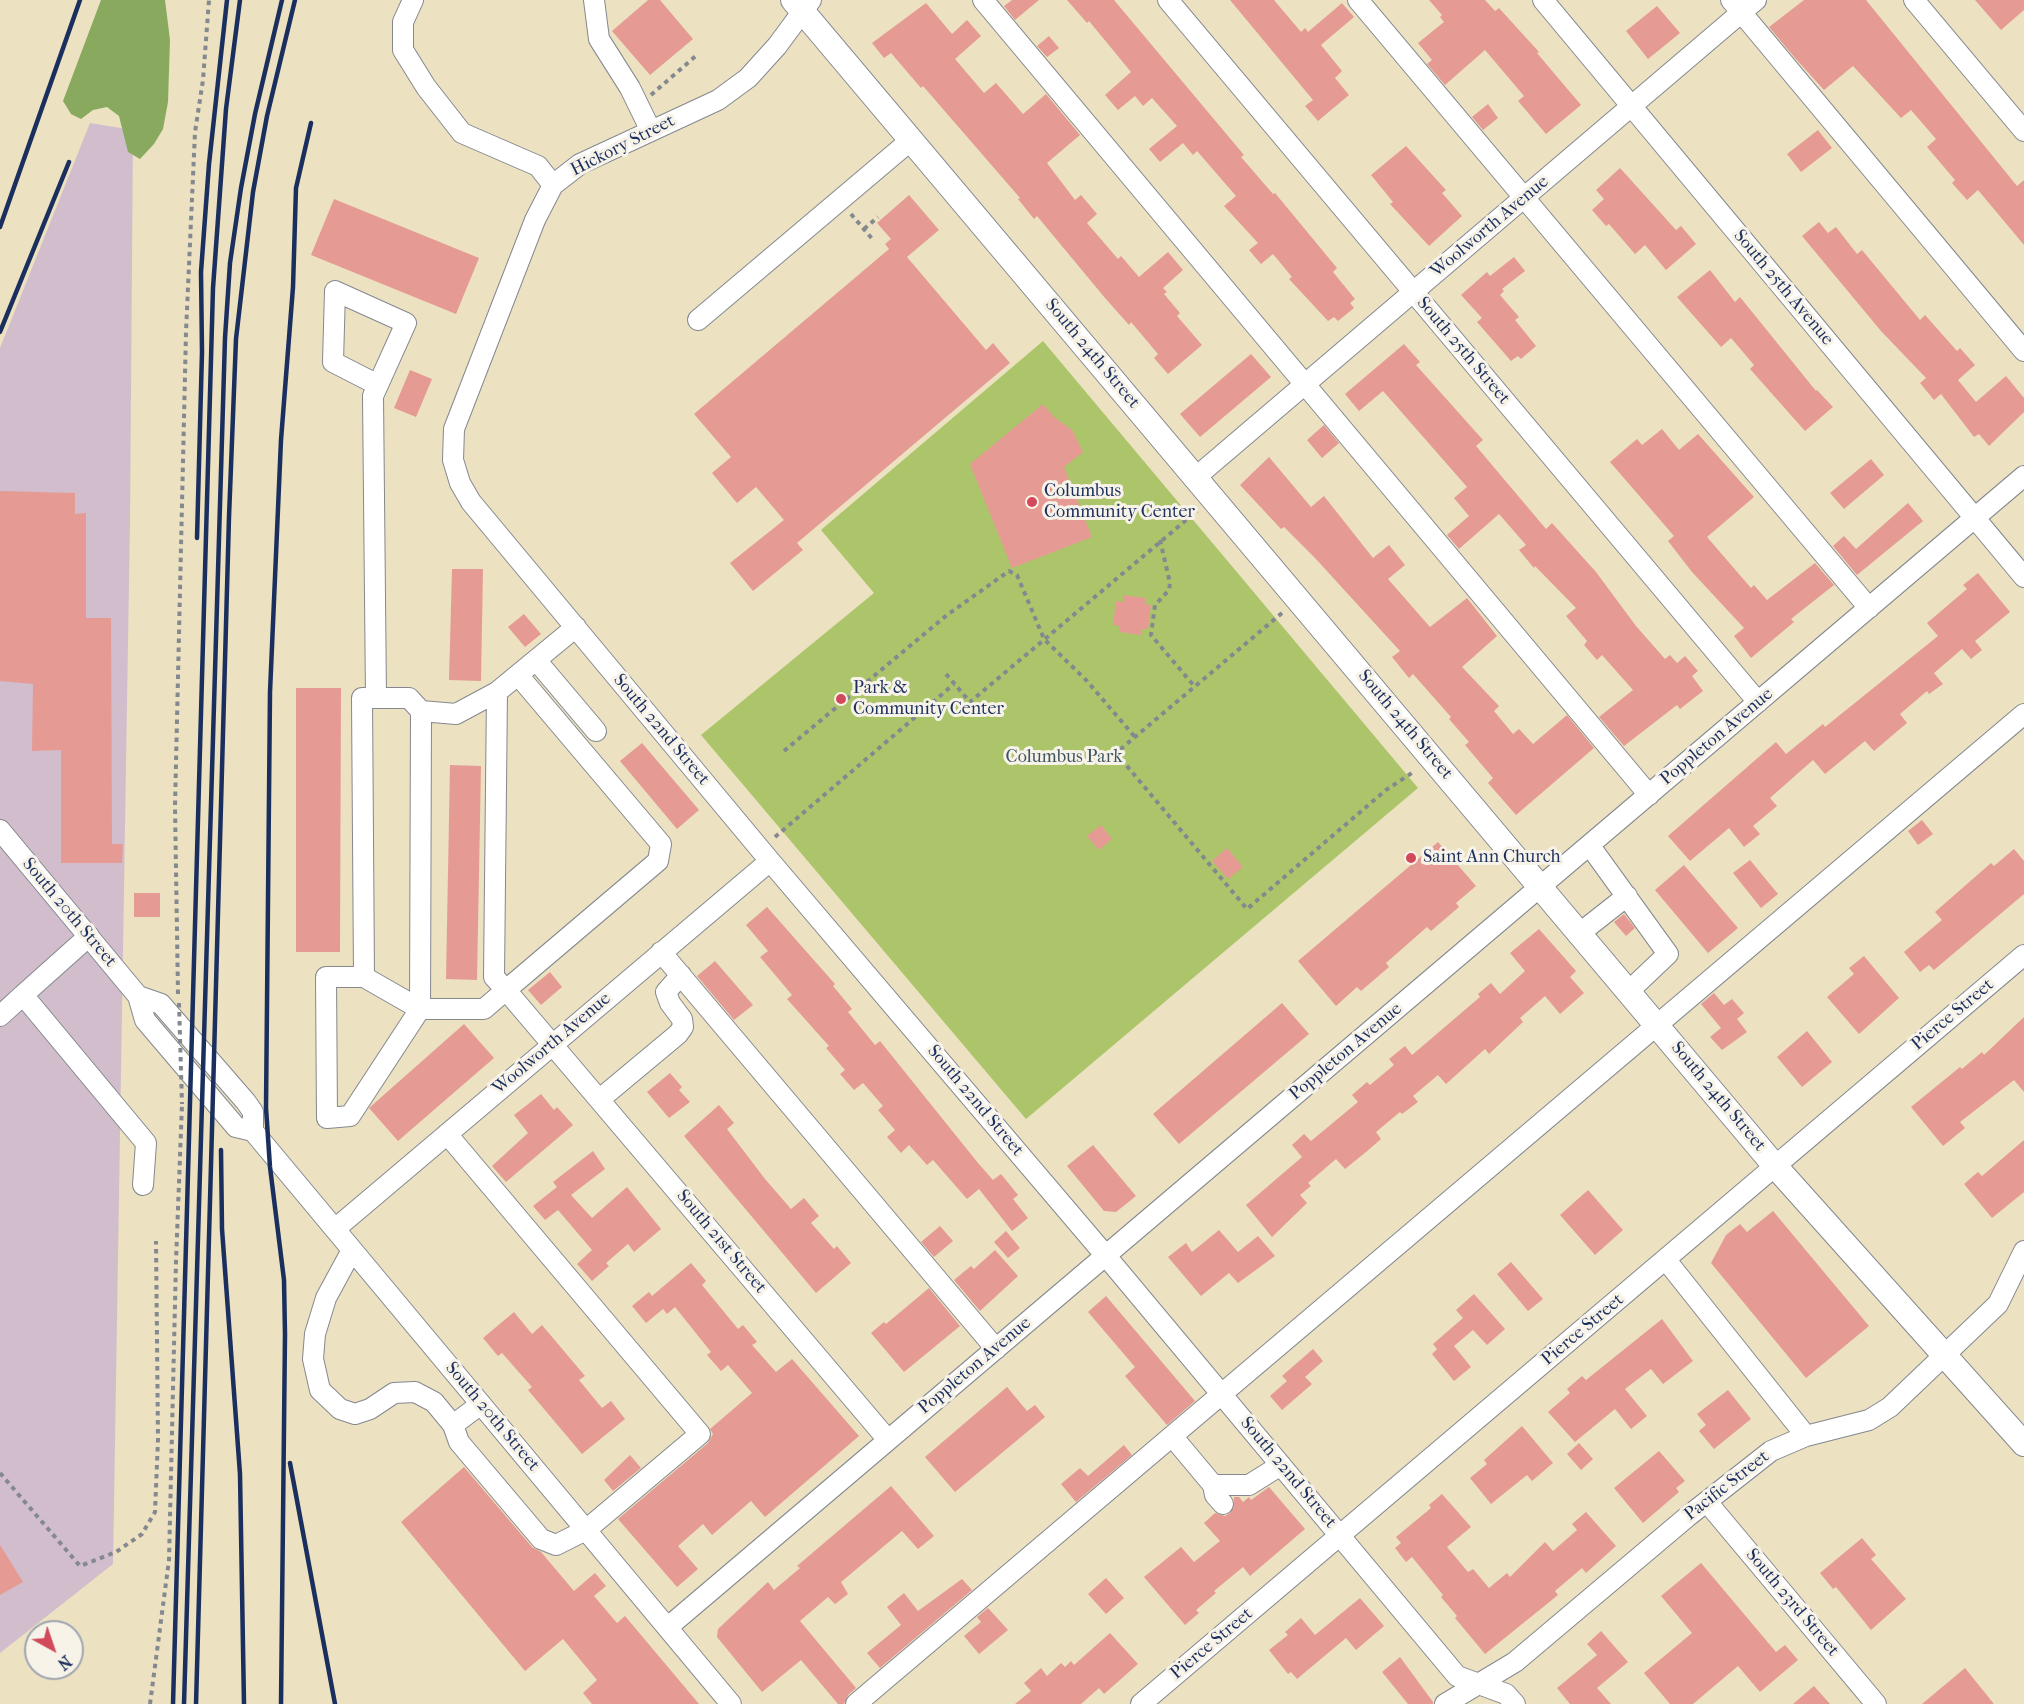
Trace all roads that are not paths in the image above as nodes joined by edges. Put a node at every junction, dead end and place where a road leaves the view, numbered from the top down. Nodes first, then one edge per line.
1 (413, 0) edge
2 (594, 0) edge
3 (983, 0) edge
4 (1168, 0) edge
5 (1358, 0) edge
6 (1543, 0) edge
7 (1914, 0) edge
8 (802, 4) edge
9 (1743, 4) edge
10 (1632, 106) junction
11 (651, 131) junction
12 (2024, 131) edge
13 (911, 140) junction
14 (553, 185) junction
15 (1524, 198) junction
16 (1413, 292) junction
17 (698, 320) dead end
18 (2024, 351) edge
19 (1306, 384) junction
20 (378, 385) junction
21 (456, 472) joint
22 (2024, 476) edge
23 (1196, 477) junction
24 (1975, 518) junction
25 (2024, 577) edge
26 (1869, 608) junction
27 (576, 627) junction
28 (536, 660) junction
29 (518, 675) junction
30 (497, 692) junction
31 (376, 698) junction
32 (1758, 702) junction
33 (421, 711) junction
34 (2024, 714) edge
35 (596, 731) dead end
36 (1649, 795) junction
37 (0, 830) edge
38 (1590, 846) junction
39 (770, 861) junction
40 (1541, 886) junction
41 (1627, 897) junction
42 (1580, 933) junction
43 (89, 936) junction
44 (661, 952) junction
45 (2024, 955) edge
46 (681, 975) junction
47 (364, 977) junction
48 (506, 990) junction
49 (1629, 991) junction
50 (23, 995) junction
51 (420, 1009) junction
52 (0, 1016) edge
53 (1657, 1025) junction
54 (553, 1044) junction
55 (600, 1099) junction
56 (447, 1134) junction
57 (1775, 1166) junction
58 (143, 1185) dead end
59 (335, 1229) junction
60 (352, 1250) junction
61 (2024, 1251) edge
62 (1106, 1256) junction
63 (1666, 1260) junction
64 (996, 1348) junction
65 (1944, 1358) junction
66 (1221, 1394) junction
67 (481, 1404) junction
68 (453, 1425) junction
69 (1172, 1436) junction
70 (1806, 1436) junction
71 (888, 1440) junction
72 (2024, 1444) edge
73 (1281, 1465) junction
74 (1213, 1485) junction
75 (1707, 1502) junction
76 (1223, 1504) dead end
77 (586, 1530) junction
78 (1340, 1536) junction
79 (668, 1627) junction
80 (1478, 1684) junction
81 (731, 1704) edge
82 (856, 1704) edge
83 (1141, 1704) edge
84 (1445, 1704) edge
85 (1515, 1704) edge
86 (1876, 1704) edge

1 - 14 street
2 - 11 street
3 - 19 street
4 - 16 street, South 25th Street
5 - 15 street
6 - 10 street, South 25th Avenue
7 - 12 street
8 - 11 street, Hickory Street
8 - 13 main road, South 24th Street
9 - 10 street, Woolworth Avenue
9 - 18 street
10 - 15 street, Woolworth Avenue
10 - 24 street, South 25th Avenue
11 - 14 street, Hickory Street
13 - 17 street
13 - 23 main road, South 24th Street
14 - 21 street, Hickory Street
15 - 16 street, Woolworth Avenue
15 - 26 street
16 - 19 street, Woolworth Avenue
16 - 32 street, South 25th Street
19 - 23 street, Woolworth Avenue
19 - 36 street
20 - 20 street
20 - 31 street
21 - 27 street, South 22nd Street
22 - 24 street, Poppleton Avenue
23 - 40 main road, South 24th Street
24 - 25 street, South 25th Avenue
24 - 26 street, Poppleton Avenue
26 - 32 street, Poppleton Avenue
27 - 28 street
27 - 39 street, South 22nd Street
28 - 29 street
28 - 35 street
29 - 30 street
29 - 48 street
30 - 33 street
30 - 48 street, South 21st Street
31 - 33 street
31 - 47 street
32 - 36 street, Poppleton Avenue
33 - 51 street
34 - 53 street
36 - 38 street, Poppleton Avenue
37 - 43 street, South 20th Street
38 - 40 street, Poppleton Avenue
38 - 41 street
39 - 44 street, Woolworth Avenue
39 - 62 street, South 22nd Street
40 - 42 main road, South 24th Street
40 - 62 street, Poppleton Avenue
41 - 42 street
41 - 49 street
42 - 49 main road, South 24th Street
43 - 50 street
43 - 59 street, South 20th Street
44 - 46 street
44 - 54 street, Woolworth Avenue
45 - 57 street, Pierce Street
46 - 55 street
46 - 64 street
47 - 51 street
47 - 51 street
48 - 51 street
48 - 54 street, South 21st Street
49 - 53 main road, South 24th Street
50 - 52 street
50 - 58 street
53 - 57 main road, South 24th Street
53 - 66 street
54 - 55 street, South 21st Street
54 - 56 street, Woolworth Avenue
55 - 71 street, South 21st Street
56 - 59 street, Woolworth Avenue
56 - 77 street
57 - 63 street, Pierce Street
57 - 65 main road, South 24th Street
59 - 60 street, South 20th Street
60 - 67 street, South 20th Street
60 - 68 street
61 - 65 street, Pacific Street
62 - 64 street, Poppleton Avenue
62 - 66 street, South 22nd Street
63 - 70 street
63 - 78 street, Pierce Street
64 - 71 street, Poppleton Avenue
65 - 70 street, Pacific Street
65 - 72 main road, South 24th Street
66 - 69 street
66 - 73 street, South 22nd Street
67 - 68 street
67 - 77 street, South 20th Street
68 - 77 street
69 - 74 street
69 - 82 street
70 - 75 street, Pacific Street
71 - 79 street, Poppleton Avenue
73 - 74 street
73 - 78 street, South 22nd Street
74 - 76 street
75 - 80 street, Pacific Street
75 - 86 street, South 23rd Street
77 - 79 street, South 20th Street
78 - 80 street, South 22nd Street
78 - 83 street, Pierce Street
79 - 81 street, South 20th Street
80 - 84 street, Pacific Street
80 - 85 street, South 22nd Street

